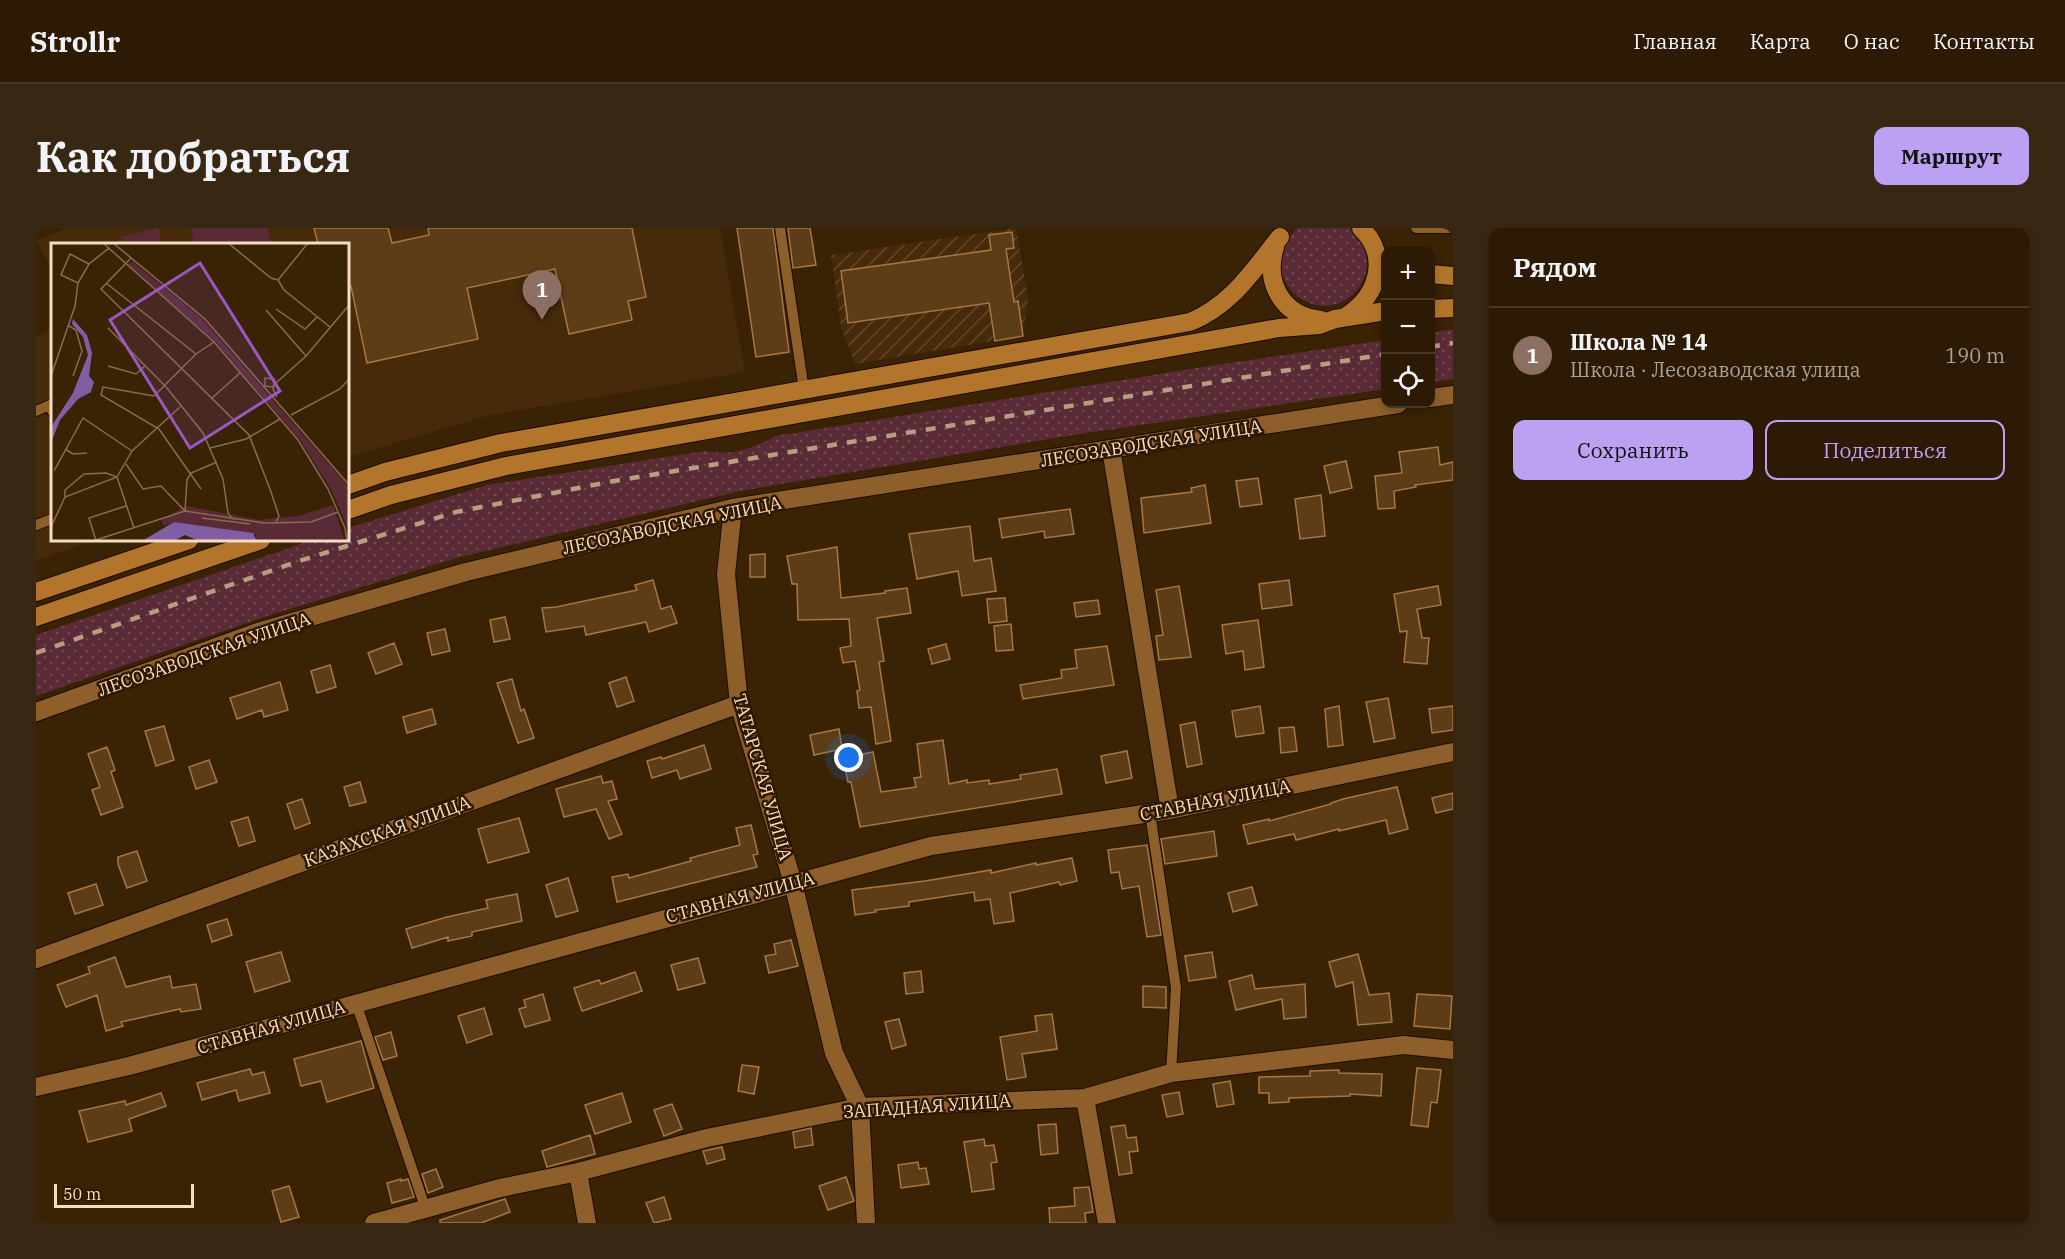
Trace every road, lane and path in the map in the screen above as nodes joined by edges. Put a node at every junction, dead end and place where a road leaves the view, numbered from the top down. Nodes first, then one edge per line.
1 (780, 228) edge
2 (1416, 228) edge
3 (1449, 228) edge
4 (1284, 232) edge
5 (1366, 234) edge
6 (1381, 249) edge
7 (1435, 274) edge
8 (1453, 276) edge
9 (1453, 308) edge
10 (1435, 309) edge
11 (1381, 312) edge
12 (1335, 319) junction
13 (804, 390) junction
14 (1453, 395) edge
15 (1435, 397) edge
16 (1381, 407) edge
17 (51, 408) edge
18 (36, 411) edge
19 (1111, 449) junction
20 (350, 484) edge
21 (733, 508) junction
22 (350, 509) edge
23 (51, 519) edge
24 (36, 525) edge
25 (183, 542) edge
26 (255, 542) edge
27 (36, 592) edge
28 (36, 617) edge
29 (739, 704) junction
30 (36, 712) edge
31 (1453, 752) edge
32 (1170, 810) junction
33 (1150, 813) junction
34 (793, 883) junction
35 (36, 959) edge
36 (356, 1003) junction
37 (1453, 1050) edge
38 (1171, 1073) junction
39 (36, 1087) edge
40 (1085, 1098) junction
41 (860, 1107) junction
42 (578, 1172) junction
43 (426, 1210) junction
44 (374, 1223) edge
45 (586, 1223) edge
46 (866, 1223) edge
47 (1107, 1223) edge

1 - 13 lane
2 - 3 lane
4 - 12 main road
4 - 13 main road
5 - 6 main road
5 - 12 main road
7 - 8 main road
9 - 10 main road
11 - 12 main road
12 - 22 main road
13 - 20 main road
14 - 15 street
16 - 19 street, ЛЕСОЗАВОДСКАЯ УЛИЦА
17 - 18 lane
19 - 21 street, ЛЕСОЗАВОДСКАЯ УЛИЦА
19 - 32 street
21 - 29 street, ТАТАРСКАЯ УЛИЦА
21 - 30 street, ЛЕСОЗАВОДСКАЯ УЛИЦА
23 - 24 lane
25 - 27 main road
26 - 28 main road
29 - 34 street, ТАТАРСКАЯ УЛИЦА
29 - 35 street, КАЗАХСКАЯ УЛИЦА
31 - 32 street, СТАВНАЯ УЛИЦА
32 - 33 street, СТАВНАЯ УЛИЦА
33 - 34 street, СТАВНАЯ УЛИЦА
33 - 38 lane
34 - 36 street, СТАВНАЯ УЛИЦА
34 - 41 street, ТАТАРСКАЯ УЛИЦА
36 - 39 street, СТАВНАЯ УЛИЦА
36 - 43 lane
37 - 38 street, ЗАПАДНАЯ УЛИЦА
38 - 40 street, ЗАПАДНАЯ УЛИЦА
40 - 41 street, ЗАПАДНАЯ УЛИЦА
40 - 47 street
41 - 42 street, ЗАПАДНАЯ УЛИЦА
41 - 46 street
42 - 43 street, ЗАПАДНАЯ УЛИЦА
42 - 45 street
43 - 44 street, ЗАПАДНАЯ УЛИЦА

